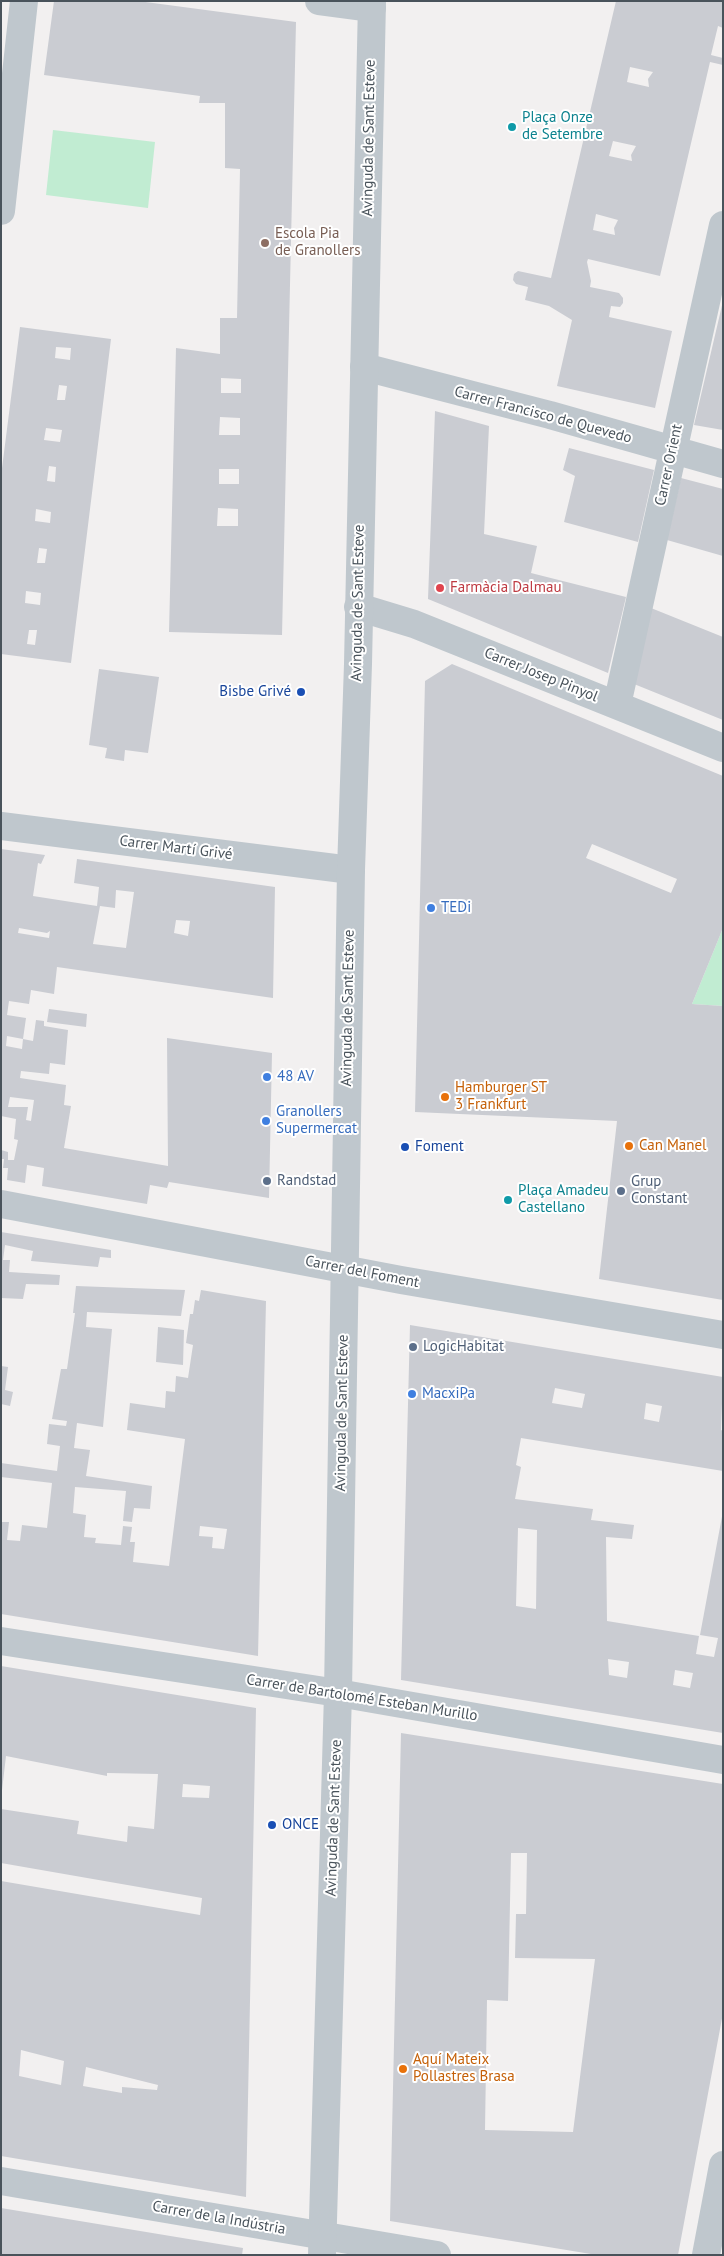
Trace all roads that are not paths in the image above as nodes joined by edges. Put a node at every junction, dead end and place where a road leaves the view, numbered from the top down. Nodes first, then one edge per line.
1 (24, 1) edge
2 (319, 1) edge
3 (372, 5) edge
4 (1, 211) edge
5 (723, 225) edge
6 (364, 367) junction
7 (672, 450) junction
8 (723, 464) edge
9 (358, 607) junction
10 (617, 705) junction
11 (723, 748) edge
12 (1, 826) edge
13 (351, 870) junction
14 (1, 1204) edge
15 (343, 1269) junction
16 (723, 1335) edge
17 (1, 1641) edge
18 (338, 1693) junction
19 (723, 1760) edge
20 (723, 2165) edge
21 (1, 2181) edge
22 (322, 2245) edge
23 (437, 2255) edge
24 (706, 2255) edge

1 - 4 street
2 - 3 street
3 - 6 street, Avinguda de Sant Esteve
5 - 7 street, Carrer Orient
6 - 7 street, Carrer Francisco de Quevedo
6 - 9 street, Avinguda de Sant Esteve
7 - 8 street, Carrer Francisco de Quevedo
7 - 10 street, Carrer Orient
9 - 10 street, Carrer Josep Pinyol
9 - 13 street, Avinguda de Sant Esteve
10 - 11 street, Carrer Josep Pinyol
12 - 13 street, Carrer Martí Grivé
13 - 15 street, Avinguda de Sant Esteve
14 - 15 street, Carrer del Foment
15 - 16 street, Carrer del Foment
15 - 18 street, Avinguda de Sant Esteve
17 - 18 street, Carrer de Bartolomé Esteban Murillo
18 - 19 street, Carrer de Bartolomé Esteban Murillo
18 - 22 street, Avinguda de Sant Esteve
20 - 24 street
21 - 22 street, Carrer de la Indústria
22 - 23 street, Carrer de la Indústria

